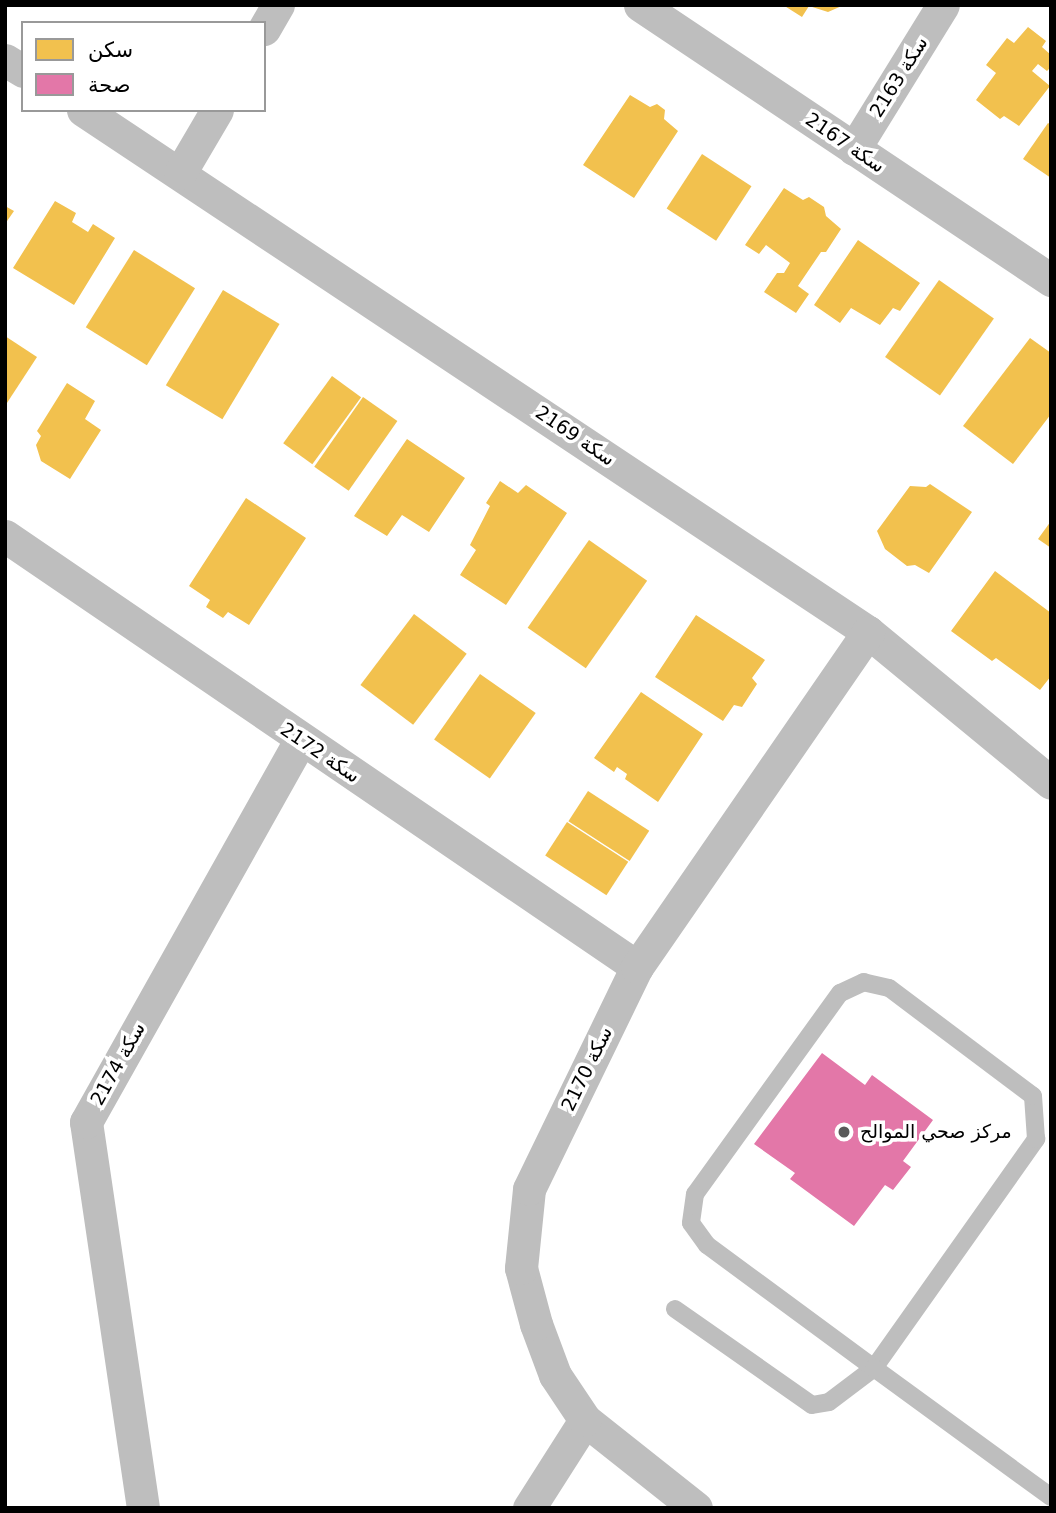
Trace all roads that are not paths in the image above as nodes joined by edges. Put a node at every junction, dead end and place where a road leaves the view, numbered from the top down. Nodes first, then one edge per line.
1 (278, 5) edge
2 (640, 5) edge
3 (943, 5) edge
4 (266, 26) edge
5 (5, 60) edge
6 (21, 70) edge
7 (86, 112) edge
8 (216, 112) edge
9 (854, 149) junction
10 (180, 173) junction
11 (1051, 280) edge
12 (5, 536) edge
13 (868, 632) junction
14 (301, 740) junction
15 (1051, 783) edge
16 (637, 967) junction
17 (675, 1309) dead end
18 (874, 1368) junction
19 (585, 1420) junction
20 (1051, 1497) edge
21 (143, 1508) edge
22 (529, 1508) edge
23 (696, 1508) edge

1 - 4 street
2 - 9 street, سكة 2167
3 - 9 street, سكة 2163
5 - 6 street
7 - 10 street, سكة 2169
8 - 10 street
9 - 11 street, سكة 2167
10 - 13 street, سكة 2169
12 - 14 street, سكة 2172
13 - 15 street, سكة 2169
13 - 16 street, سكة 2170
14 - 16 street, سكة 2172
14 - 21 street, سكة 2174
16 - 19 street, سكة 2170
17 - 18 lane
18 - 18 lane
18 - 20 lane
19 - 22 street
19 - 23 street, سكة 2170

